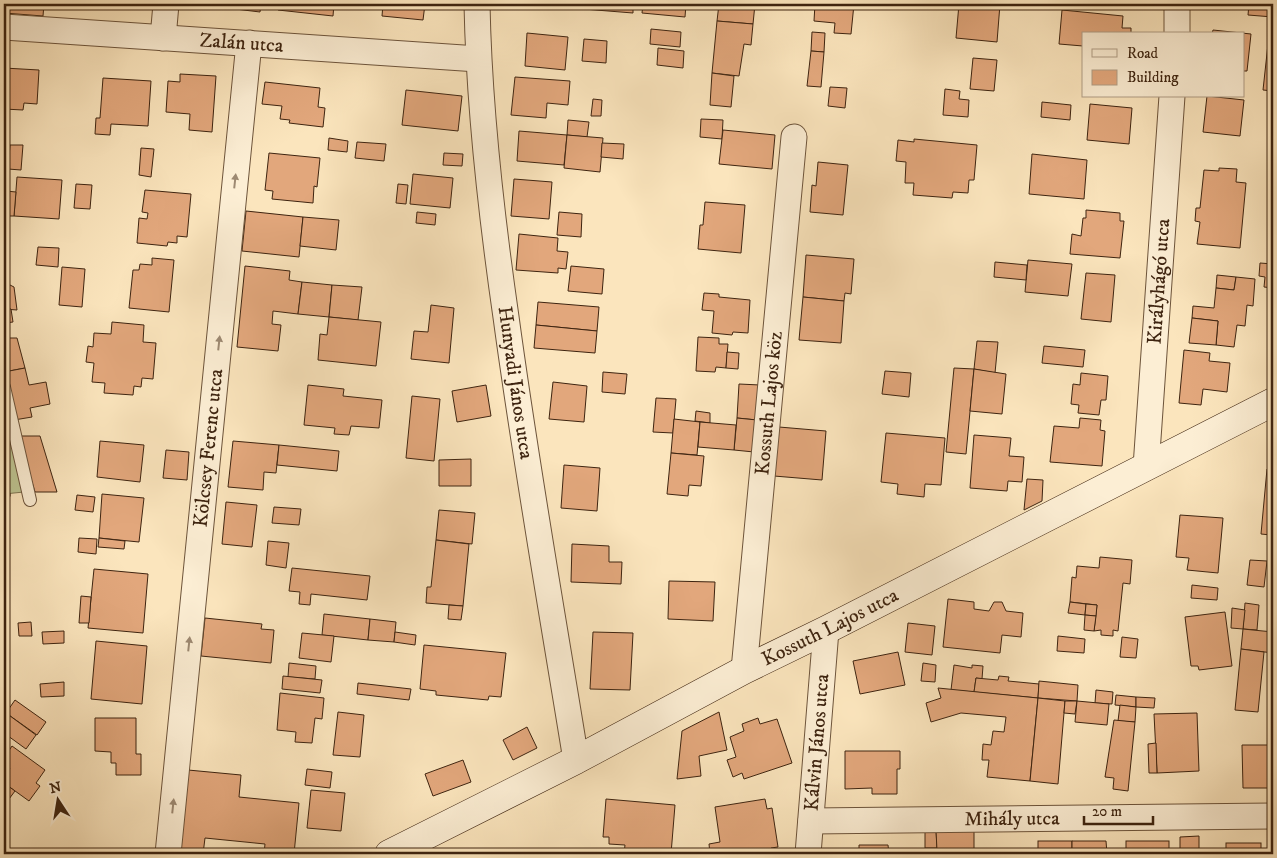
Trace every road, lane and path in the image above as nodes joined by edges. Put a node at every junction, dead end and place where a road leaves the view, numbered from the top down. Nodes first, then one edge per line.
1 (166, 4) edge
2 (477, 4) edge
3 (1177, 4) edge
4 (4, 27) edge
5 (1176, 32) edge
6 (163, 38) junction
7 (249, 44) junction
8 (478, 59) junction
9 (1172, 98) edge
10 (794, 137) dead end
11 (4, 387) edge
12 (1273, 402) edge
13 (1146, 466) junction
14 (30, 500) dead end
15 (826, 630) junction
16 (744, 670) junction
17 (576, 760) junction
18 (1273, 816) edge
19 (811, 821) junction
20 (168, 854) edge
21 (388, 854) edge
22 (808, 854) edge

1 - 6 street
2 - 8 street, Hunyadi János utca
3 - 5 street
4 - 6 street, Zalán utca
6 - 7 street, Zalán utca
7 - 8 street, Zalán utca
20 -> 7 street, Kölcsey Ferenc utca
8 - 17 street, Hunyadi János utca
9 - 13 street, Királyhágó utca
10 - 16 street, Kossuth Lajos köz
11 - 14 lane
12 - 13 street, Kossuth Lajos utca
13 - 15 street, Kossuth Lajos utca
15 - 16 street, Kossuth Lajos utca
15 - 19 street, Kálvin János utca
16 - 17 street, Kossuth Lajos utca
17 - 21 street, Kossuth Lajos utca
18 - 19 street, Mihály utca
19 - 22 street, Kálvin János utca

